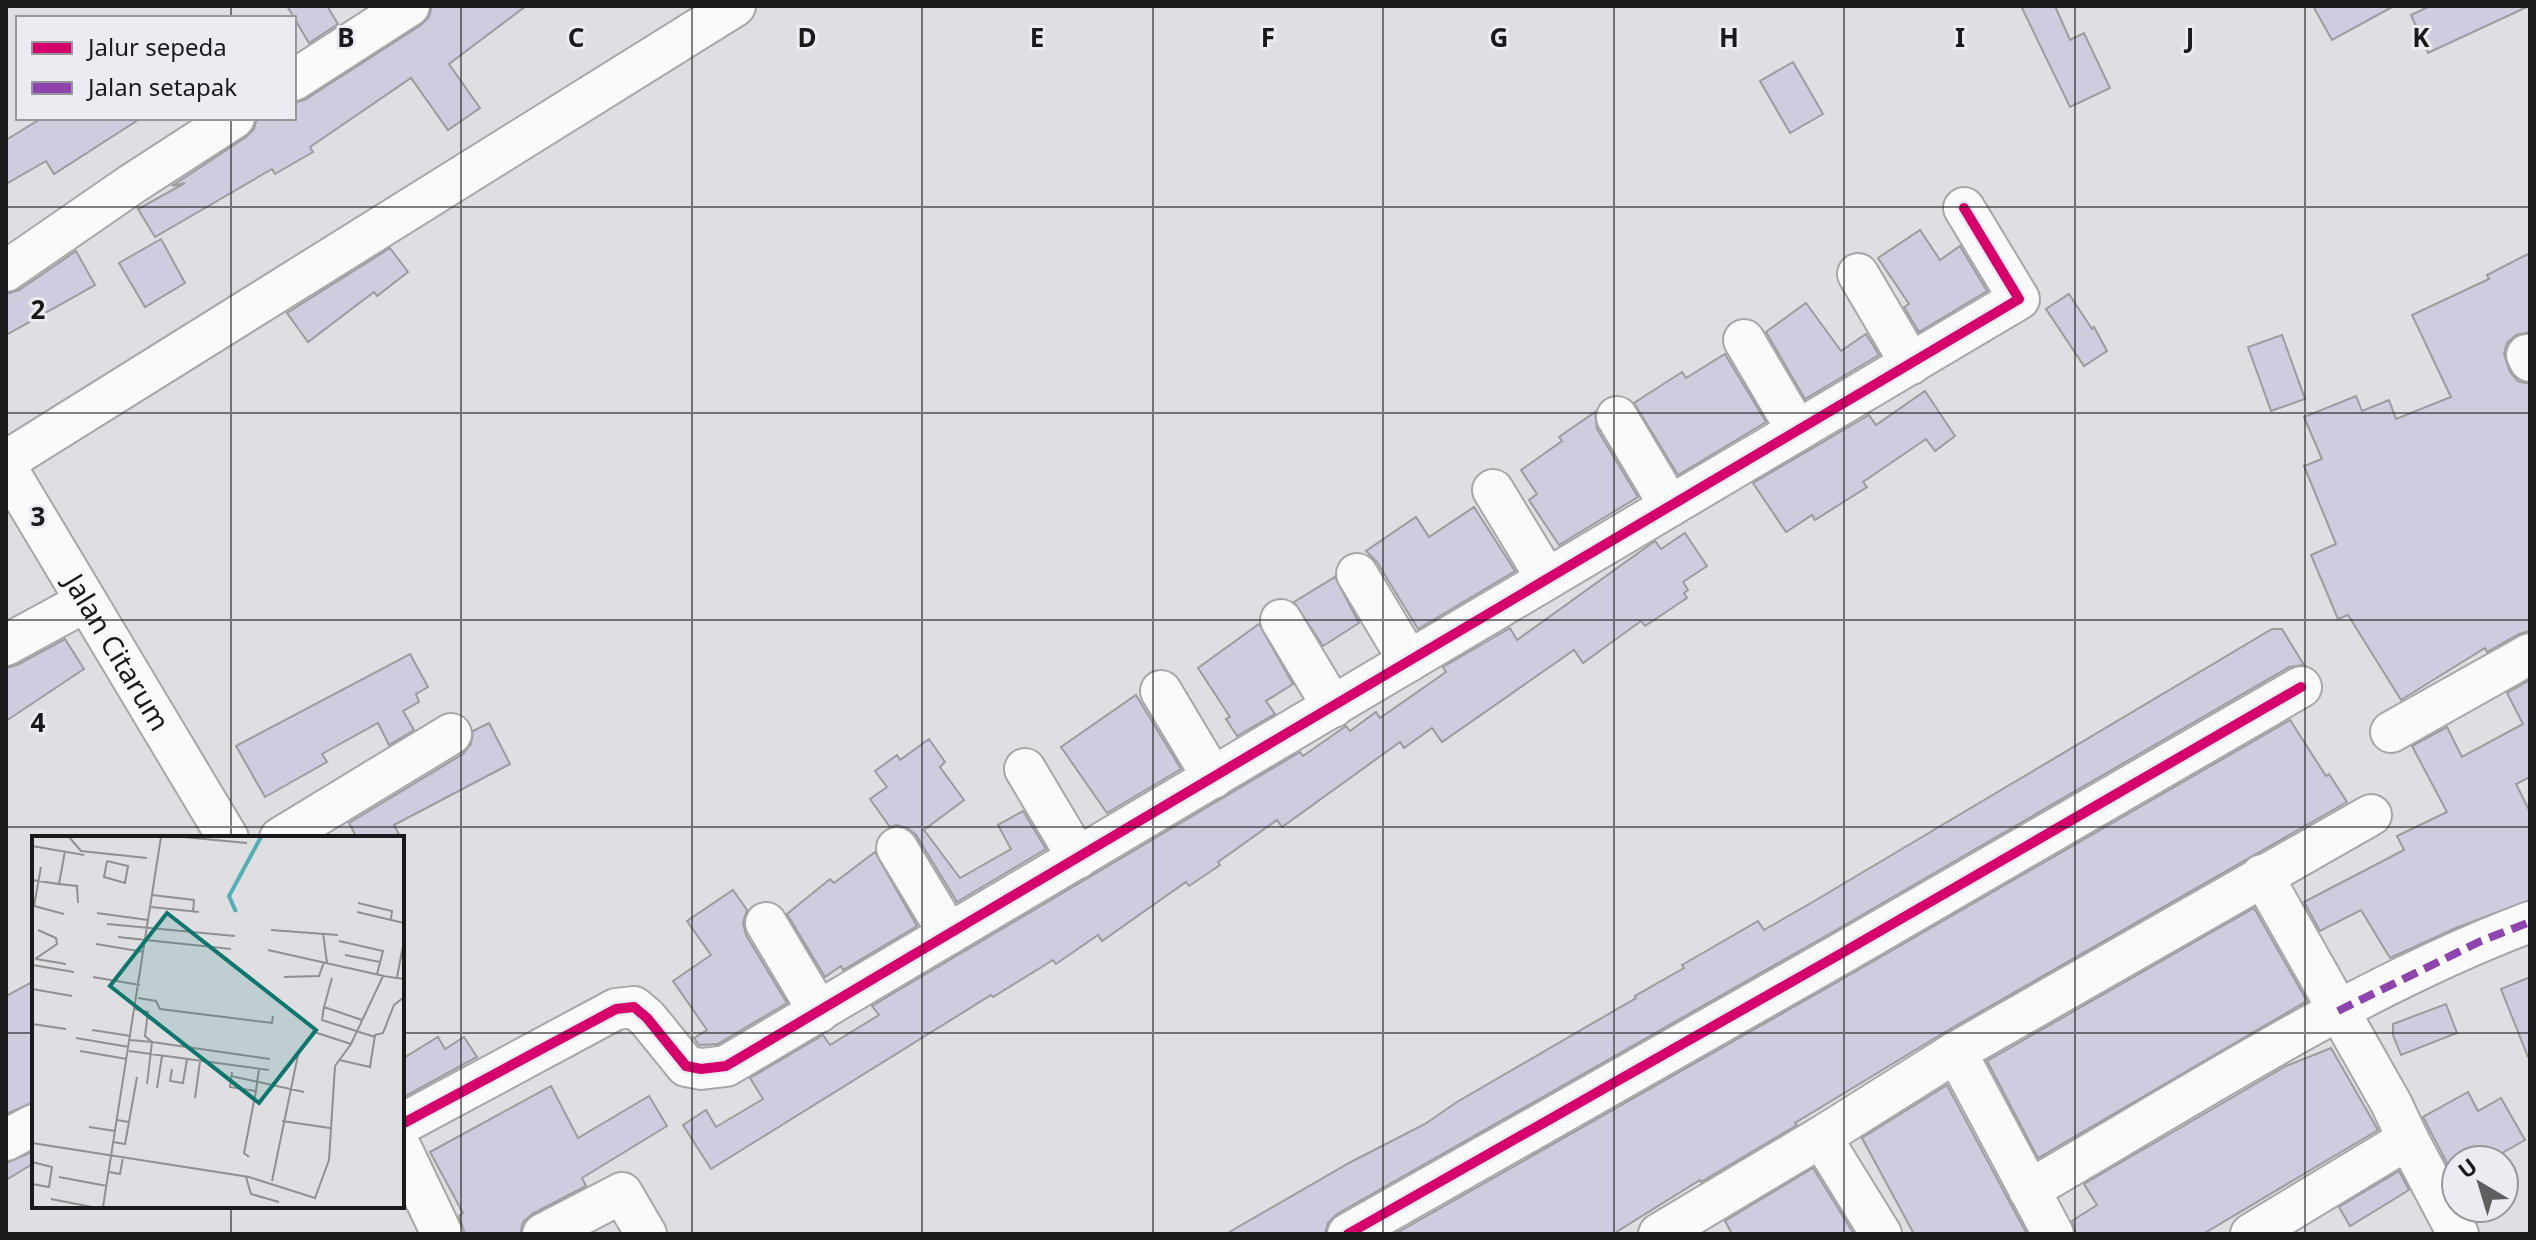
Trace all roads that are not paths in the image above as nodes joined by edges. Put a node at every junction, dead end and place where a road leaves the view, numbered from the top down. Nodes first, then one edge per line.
1 (409, 6) edge
2 (735, 6) edge
3 (296, 79) edge
4 (231, 120) edge
5 (1964, 208) dead end
6 (6, 271) edge
7 (1858, 274) dead end
8 (1744, 340) dead end
9 (1911, 364) junction
10 (1617, 417) dead end
11 (1797, 430) junction
12 (6, 464) edge
13 (1493, 490) dead end
14 (1670, 506) junction
15 (1357, 574) dead end
16 (1547, 579) junction
17 (85, 602) junction
18 (1281, 620) dead end
19 (6, 645) edge
20 (2530, 654) edge
21 (1409, 661) junction
22 (2301, 687) dead end
23 (1161, 691) dead end
24 (1333, 707) junction
25 (2391, 732) dead end
26 (451, 734) dead end
27 (1025, 769) dead end
28 (1213, 778) junction
29 (2371, 815) dead end
30 (227, 836) edge
31 (283, 836) edge
32 (897, 848) dead end
33 (1078, 858) junction
34 (2262, 875) junction
35 (2530, 922) edge
36 (766, 923) dead end
37 (949, 934) junction
38 (2338, 1011) junction
39 (819, 1012) junction
40 (1956, 1052) junction
41 (404, 1123) edge
42 (32, 1126) edge
43 (1821, 1137) junction
44 (2408, 1139) junction
45 (6, 1140) edge
46 (404, 1154) edge
47 (2029, 1190) junction
48 (1700, 1224) edge
49 (442, 1234) edge
50 (543, 1234) edge
51 (646, 1234) edge
52 (1348, 1234) edge
53 (1659, 1234) edge
54 (1881, 1234) edge
55 (2053, 1234) edge
56 (2251, 1234) edge
57 (2458, 1234) edge

1 - 3 street
2 - 12 street
4 - 6 street
5 - 9 street
7 - 9 street
8 - 11 street
9 - 11 street
10 - 14 street
11 - 14 street
12 - 17 street, Jalan Citarum
13 - 16 street
14 - 16 street
15 - 21 street
16 - 21 street
17 - 19 street
17 - 30 street, Jalan Citarum
18 - 24 street
20 - 25 street
21 - 24 street
22 - 52 street
23 - 28 street
24 - 28 street
26 - 31 street
27 - 33 street
28 - 33 street
29 - 34 street
32 - 37 street
33 - 37 street
34 - 38 street
34 - 40 street
35 - 38 street
36 - 39 street
37 - 39 street
38 - 44 street
38 - 47 street
39 - 41 street
40 - 43 street
40 - 47 street
42 - 45 street
43 - 48 street
43 - 54 street
44 - 56 street
44 - 57 street
46 - 49 street
47 - 55 street
48 - 53 street
50 - 51 street

